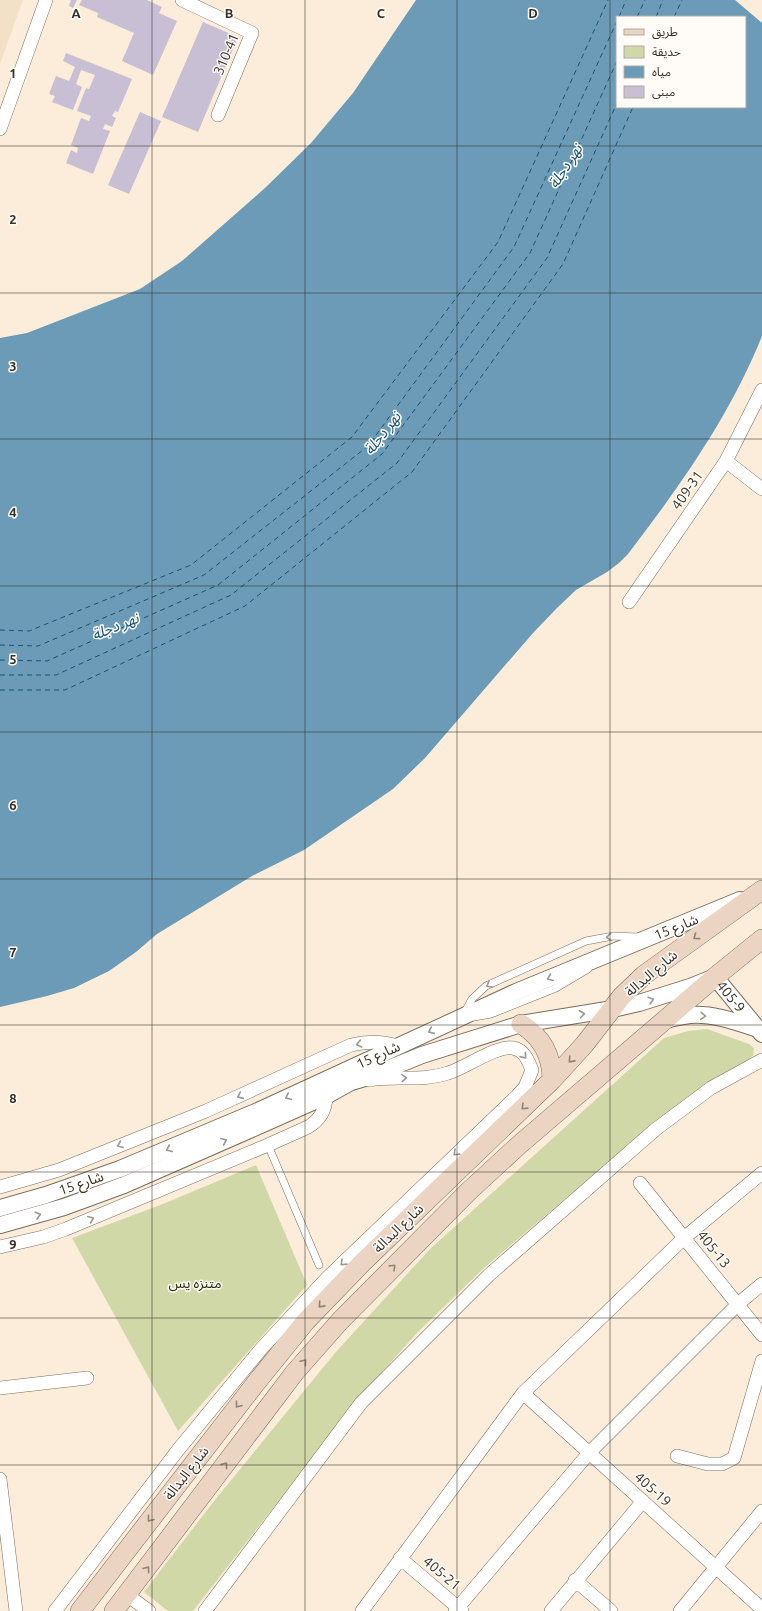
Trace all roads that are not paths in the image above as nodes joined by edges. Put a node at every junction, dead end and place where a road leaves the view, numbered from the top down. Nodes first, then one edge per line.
1 (46, 0) edge
2 (182, 0) edge
3 (218, 115) dead end
4 (0, 129) edge
5 (762, 390) edge
6 (726, 462) junction
7 (762, 489) edge
8 (629, 602) dead end
9 (758, 892) edge
10 (648, 938) junction
11 (762, 939) edge
12 (715, 977) junction
13 (613, 1009) junction
14 (462, 1017) junction
15 (664, 1020) junction
16 (521, 1024) junction
17 (760, 1032) edge
18 (397, 1046) junction
19 (762, 1060) edge
20 (404, 1062) junction
21 (304, 1066) junction
22 (552, 1080) junction
23 (351, 1082) junction
24 (314, 1085) junction
25 (326, 1096) junction
26 (261, 1117) junction
27 (268, 1145) junction
28 (761, 1174) edge
29 (640, 1183) dead end
30 (0, 1187) edge
31 (0, 1208) edge
32 (0, 1225) edge
33 (684, 1238) junction
34 (0, 1247) edge
35 (319, 1265) dead end
36 (762, 1284) edge
37 (738, 1304) junction
38 (762, 1335) edge
39 (762, 1361) edge
40 (87, 1378) dead end
41 (0, 1388) edge
42 (523, 1393) junction
43 (589, 1453) junction
44 (677, 1456) dead end
45 (0, 1479) edge
46 (643, 1501) junction
47 (762, 1511) edge
48 (400, 1558) junction
49 (715, 1567) junction
50 (575, 1580) junction
51 (127, 1595) junction
52 (762, 1609) edge
53 (458, 1610) edge
54 (16, 1611) edge
55 (55, 1611) edge
56 (80, 1611) edge
57 (114, 1611) edge
58 (149, 1611) edge
59 (205, 1611) edge
60 (362, 1611) edge
61 (551, 1611) edge
62 (611, 1611) edge
63 (680, 1611) edge

1 - 4 street
2 - 3 street, 310-41
5 - 6 street, 409-31
6 - 7 street
6 - 8 street, 409-31
9 - 10 street, شارع 15
9 -> 13 main road, شارع البدالة
10 -> 14 street, شارع 15
10 -> 14 lane
11 - 12 main road, شارع البدالة
13 -> 12 street, شارع 15
12 - 15 main road, شارع البدالة
12 - 17 street, 405-9
16 -> 13 street, شارع 15
13 -> 22 main road, شارع البدالة
14 -> 18 street, شارع 15
15 -> 17 street
51 -> 15 main road, شارع البدالة
16 - 20 street, شارع 15
16 - 22 main road
18 - 20 street
18 -> 21 street
18 - 24 street, شارع 15
19 - 59 street
20 - 23 street, شارع 15
21 - 24 street
21 -> 30 street
22 -> 56 main road, شارع البدالة
23 - 25 street, شارع 15
23 -> 55 street
24 -> 26 street, شارع 15
25 - 26 street, شارع 15
25 - 27 street
26 -> 31 street, شارع 15
32 -> 26 street, شارع 15
34 -> 27 street
27 - 35 lane
28 - 33 street
29 - 33 street, 405-13
33 - 37 street, 405-13
33 - 42 street
36 - 37 street
37 - 38 street, 405-13
37 - 43 street
39 - 44 street
40 - 41 street
42 - 43 street, 405-19
42 - 48 street
43 - 46 street, 405-19
43 - 53 street
45 - 54 street
46 - 49 street, 405-19
46 - 50 street
47 - 49 street
48 - 53 street, 405-21
48 - 60 street
49 - 52 street, 405-19
49 - 63 street
50 - 61 street
50 - 62 street
51 - 57 main road, شارع البدالة
51 - 58 street

